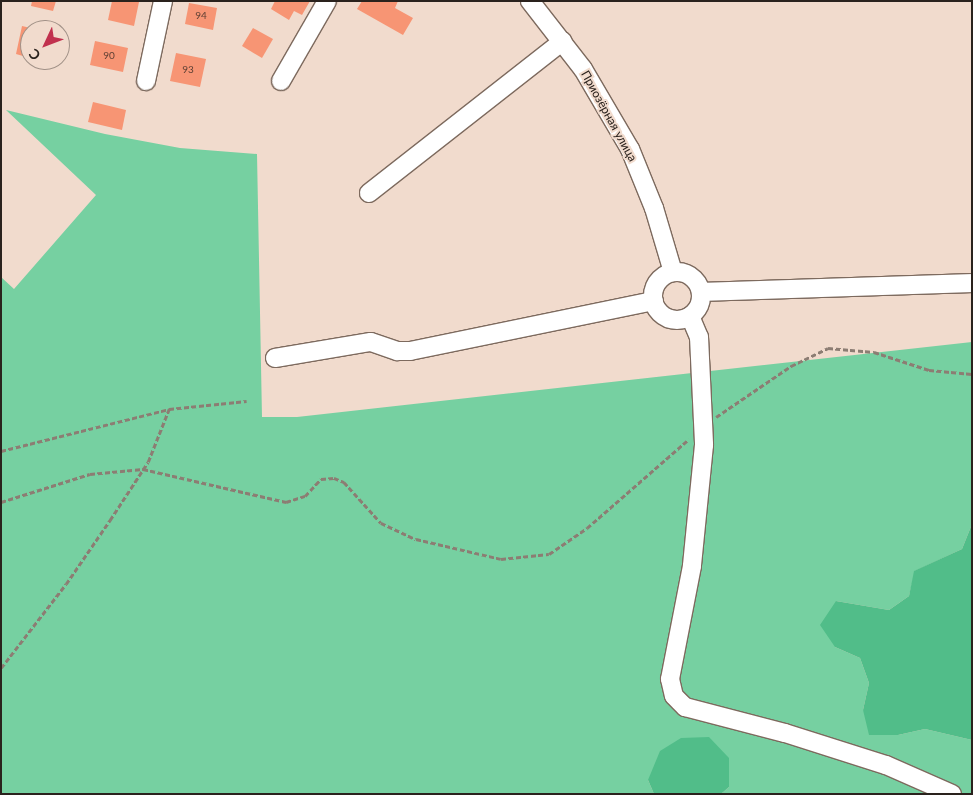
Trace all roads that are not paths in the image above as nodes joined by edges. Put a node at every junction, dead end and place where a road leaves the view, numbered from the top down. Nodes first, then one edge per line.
1 (163, 1) edge
2 (327, 1) edge
3 (530, 1) edge
4 (563, 41) junction
5 (146, 81) dead end
6 (281, 81) dead end
7 (369, 193) dead end
8 (674, 272) junction
9 (972, 283) edge
10 (701, 292) junction
11 (654, 301) junction
12 (690, 316) junction
13 (275, 358) dead end
14 (952, 794) edge

1 - 5 street
2 - 6 street
3 - 4 street, Приозёрная улица
4 - 7 street
4 - 8 street, Приозёрная улица
8 - 10 street
8 - 11 street
9 - 10 street
10 - 12 street
11 - 12 street
11 - 13 street
12 - 14 street

